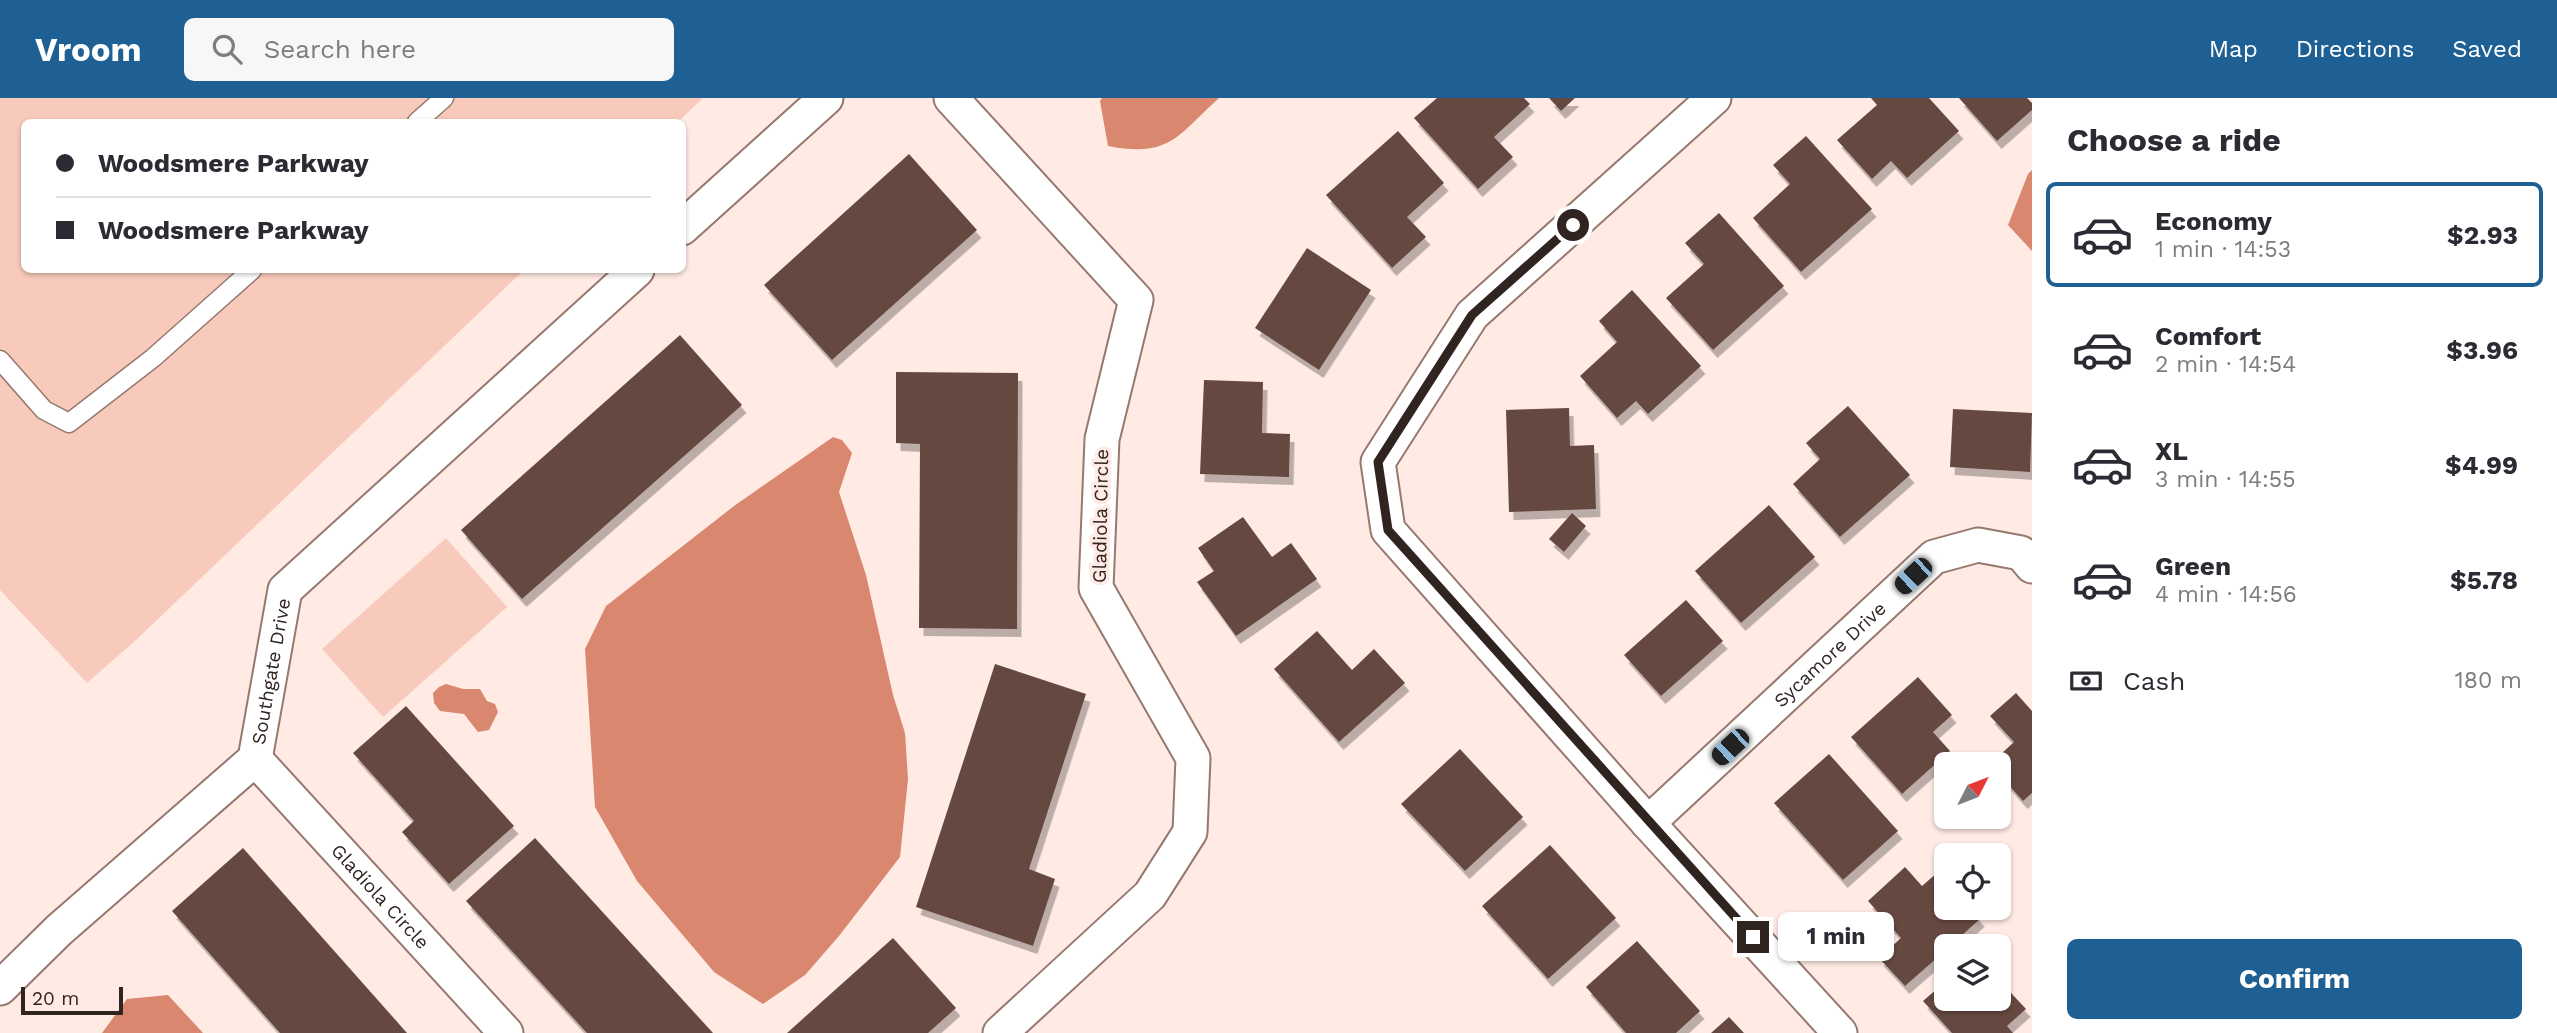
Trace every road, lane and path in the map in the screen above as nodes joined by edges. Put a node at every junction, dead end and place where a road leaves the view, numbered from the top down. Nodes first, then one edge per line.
1 (444, 98) edge
2 (826, 98) edge
3 (951, 98) edge
4 (1713, 98) edge
5 (420, 119) edge
6 (686, 224) edge
7 (249, 273) edge
8 (634, 273) edge
9 (0, 359) edge
10 (2032, 566) edge
11 (255, 759) junction
12 (1648, 822) junction
13 (0, 988) edge
14 (506, 1033) edge
15 (1000, 1033) edge
16 (1840, 1033) edge

1 - 5 lane
2 - 6 street
3 - 15 street, Gladiola Circle
4 - 12 street
7 - 9 lane
8 - 11 street, Southgate Drive
10 - 12 street, Sycamore Drive
11 - 13 street, Southgate Drive
11 - 14 street, Gladiola Circle
12 - 16 street

